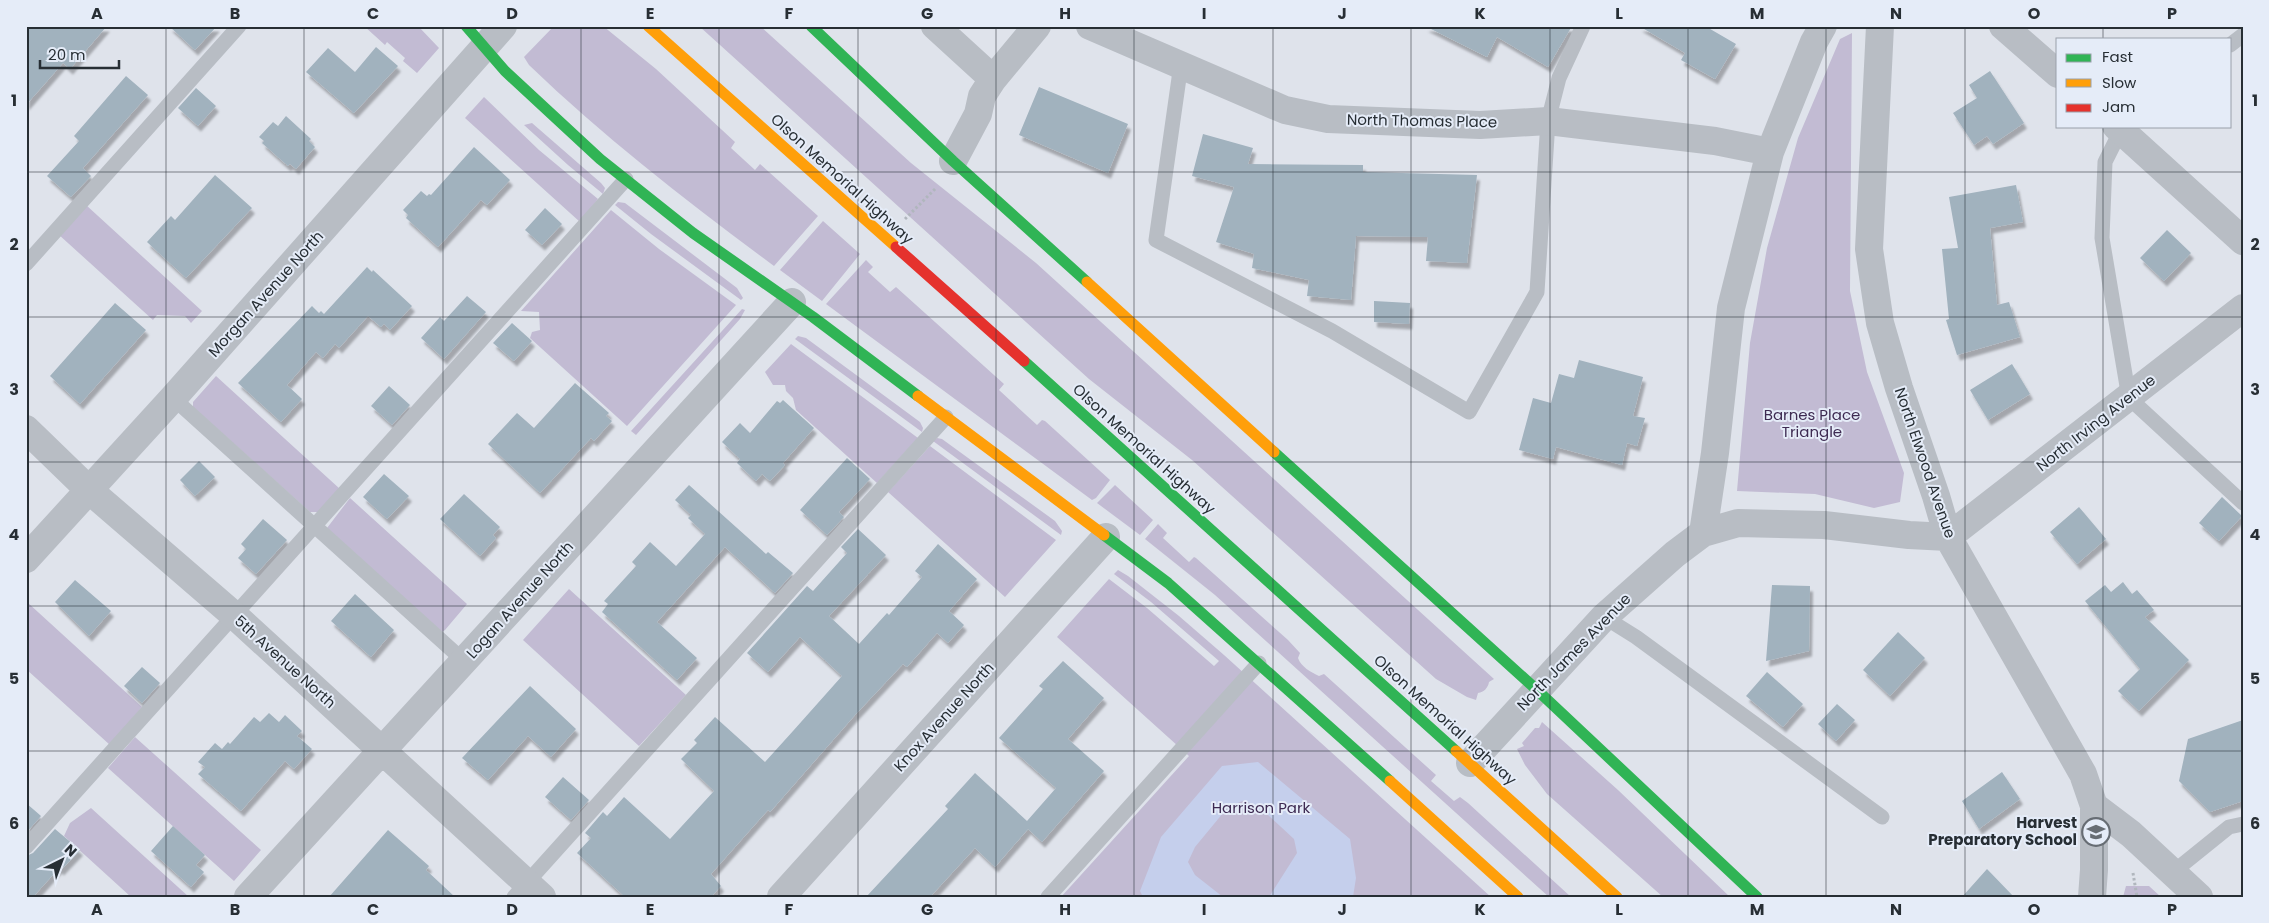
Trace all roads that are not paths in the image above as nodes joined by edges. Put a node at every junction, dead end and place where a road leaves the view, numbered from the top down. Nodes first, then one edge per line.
1 (239, 26) edge
2 (466, 26) edge
3 (503, 26) edge
4 (648, 26) edge
5 (811, 26) edge
6 (934, 26) edge
7 (1037, 26) edge
8 (1090, 26) edge
9 (1583, 26) edge
10 (1823, 26) edge
11 (1880, 26) edge
12 (2003, 26) edge
13 (2243, 35) edge
14 (2232, 43) edge
15 (484, 47) junction
16 (1181, 64) junction
17 (2056, 72) edge
18 (993, 79) junction
19 (1548, 121) junction
20 (2121, 128) edge
21 (1770, 152) junction
22 (952, 161) junction
23 (626, 180) junction
24 (2243, 241) edge
25 (26, 264) edge
26 (792, 302) junction
27 (2243, 308) edge
28 (173, 398) junction
29 (2128, 398) junction
30 (946, 417) junction
31 (26, 429) edge
32 (89, 490) junction
33 (2243, 503) edge
34 (315, 526) junction
35 (1703, 533) junction
36 (1106, 537) junction
37 (1948, 537) junction
38 (26, 559) edge
39 (235, 616) junction
40 (1604, 617) junction
41 (464, 661) junction
42 (1259, 662) junction
43 (1537, 690) junction
44 (382, 749) junction
45 (1470, 763) junction
46 (2094, 806) junction
47 (1882, 817) dead end
48 (2243, 824) edge
49 (26, 847) edge
50 (2172, 873) junction
51 (528, 892) edge
52 (248, 897) edge
53 (782, 897) edge
54 (1048, 897) edge
55 (1518, 897) edge
56 (1617, 897) edge
57 (1756, 897) edge
58 (2092, 897) edge
59 (2199, 897) edge

1 - 25 lane
2 - 15 main road
3 - 15 street, Morgan Avenue North
4 - 45 main road, Olson Memorial Highway
5 - 22 main road
6 - 18 street
7 - 18 street
8 - 16 street, North Thomas Place
9 - 19 lane
10 - 21 street
11 - 37 street, North Elwood Avenue
12 - 17 street
13 - 14 lane
15 - 23 main road
15 - 28 street, Morgan Avenue North
16 - 19 street, North Thomas Place
16 - 19 lane
18 - 22 street
19 - 21 street, North Thomas Place
20 - 24 street
20 - 29 lane
21 - 35 street
22 - 43 main road
23 - 26 main road
23 - 34 lane
26 - 30 main road
26 - 41 street, Logan Avenue North
27 - 29 street, North Irving Avenue
28 - 32 street, Morgan Avenue North
28 - 34 lane
29 - 33 lane
29 - 37 street, North Irving Avenue
30 - 36 main road
30 - 51 lane
31 - 32 street, 5th Avenue North
32 - 38 street, Morgan Avenue North
32 - 39 street, 5th Avenue North
34 - 39 lane
34 - 41 lane
35 - 37 street, North James Avenue
35 - 40 street, North James Avenue
36 - 42 main road
36 - 53 street, Knox Avenue North
37 - 46 street, North Elwood Avenue
39 - 44 street, 5th Avenue North
39 - 49 lane
40 - 43 street, North James Avenue
40 - 47 lane
41 - 44 street, Logan Avenue North
42 - 54 lane
42 - 55 main road
43 - 45 street, North James Avenue
43 - 57 main road
44 - 51 street, 5th Avenue North
44 - 52 street, Logan Avenue North
45 - 56 main road, Olson Memorial Highway
46 - 50 street
46 - 58 street, North Elwood Avenue
48 - 50 lane
50 - 59 street

